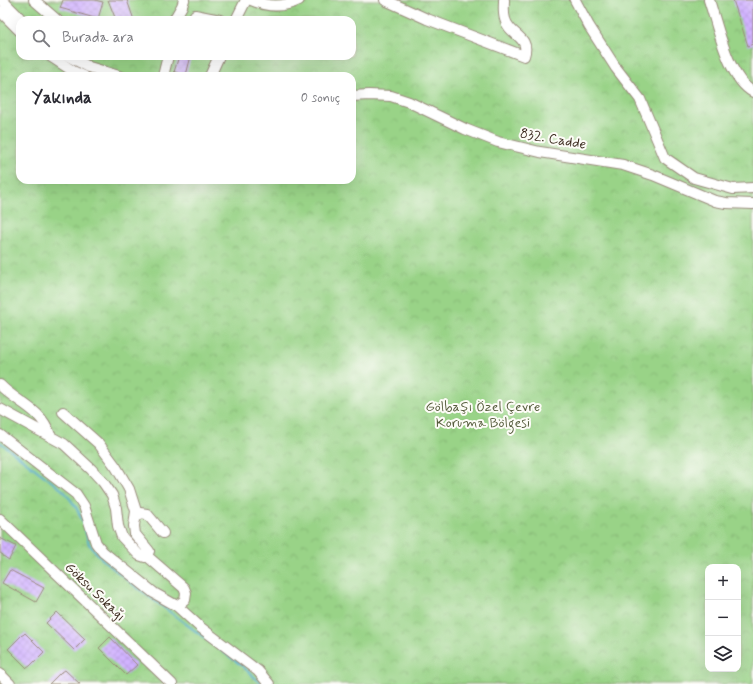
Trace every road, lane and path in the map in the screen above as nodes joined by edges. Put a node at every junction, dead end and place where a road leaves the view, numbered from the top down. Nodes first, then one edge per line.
1 (2, 0) edge
2 (34, 0) edge
3 (246, 0) edge
4 (251, 0) edge
5 (299, 0) edge
6 (385, 0) edge
7 (504, 0) edge
8 (575, 0) edge
9 (709, 0) edge
10 (183, 3) edge
11 (0, 11) edge
12 (195, 15) dead end
13 (18, 16) edge
14 (52, 16) edge
15 (176, 16) edge
16 (179, 16) edge
17 (200, 16) edge
18 (238, 16) edge
19 (16, 27) edge
20 (56, 60) edge
21 (76, 60) edge
22 (167, 60) edge
23 (217, 60) edge
24 (75, 72) edge
25 (106, 72) edge
26 (163, 72) edge
27 (212, 72) edge
28 (753, 92) edge
29 (356, 96) edge
30 (753, 188) edge
31 (753, 204) edge
32 (0, 385) edge
33 (0, 409) edge
34 (63, 412) dead end
35 (0, 435) edge
36 (50, 435) junction
37 (0, 519) edge
38 (135, 519) junction
39 (164, 533) dead end
40 (147, 556) junction
41 (177, 606) junction
42 (0, 674) edge
43 (10, 684) edge
44 (172, 684) edge
45 (269, 684) edge

1 - 13 street
2 - 14 street
3 - 18 street
4 - 5 street
6 - 7 street
8 - 30 street
9 - 28 street
10 - 15 street
10 - 16 street
11 - 19 street
12 - 17 street
20 - 24 street
21 - 25 street
22 - 26 street
23 - 27 street
29 - 31 street, 832. Cadde
32 - 36 street
33 - 36 street
34 - 38 street
35 - 41 street
36 - 40 street
37 - 44 street, Göksu Sokağı
38 - 39 street
38 - 40 street
40 - 41 street
41 - 45 street
42 - 43 street

